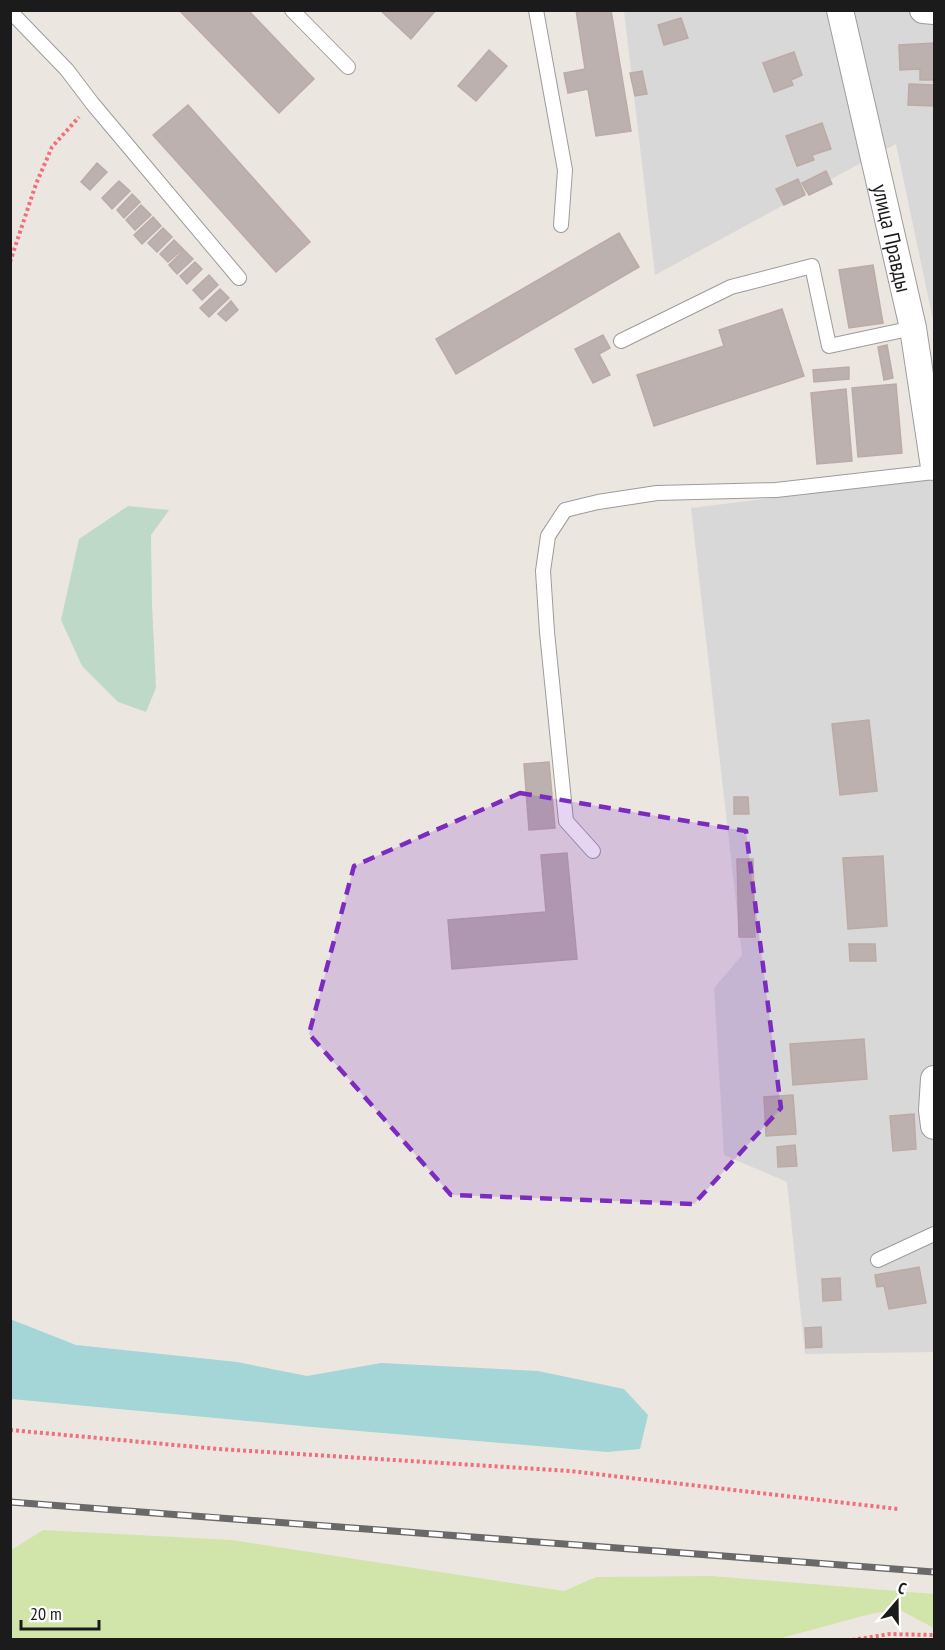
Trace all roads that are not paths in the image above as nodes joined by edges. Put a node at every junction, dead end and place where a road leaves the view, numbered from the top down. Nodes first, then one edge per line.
1 (292, 10) edge
2 (536, 10) edge
3 (840, 10) edge
4 (923, 10) edge
5 (10, 11) edge
6 (934, 11) edge
7 (348, 67) dead end
8 (561, 225) dead end
9 (239, 278) dead end
10 (913, 328) junction
11 (621, 341) dead end
12 (934, 467) edge
13 (934, 472) edge
14 (593, 851) dead end
15 (934, 1079) edge
16 (934, 1126) edge
17 (934, 1234) edge
18 (878, 1260) dead end

1 - 7 lane
2 - 8 lane
3 - 10 street, улица Правды
4 - 6 street
5 - 9 lane
10 - 11 lane
10 - 12 street, улица Правды
13 - 14 lane
15 - 16 street
17 - 18 lane

